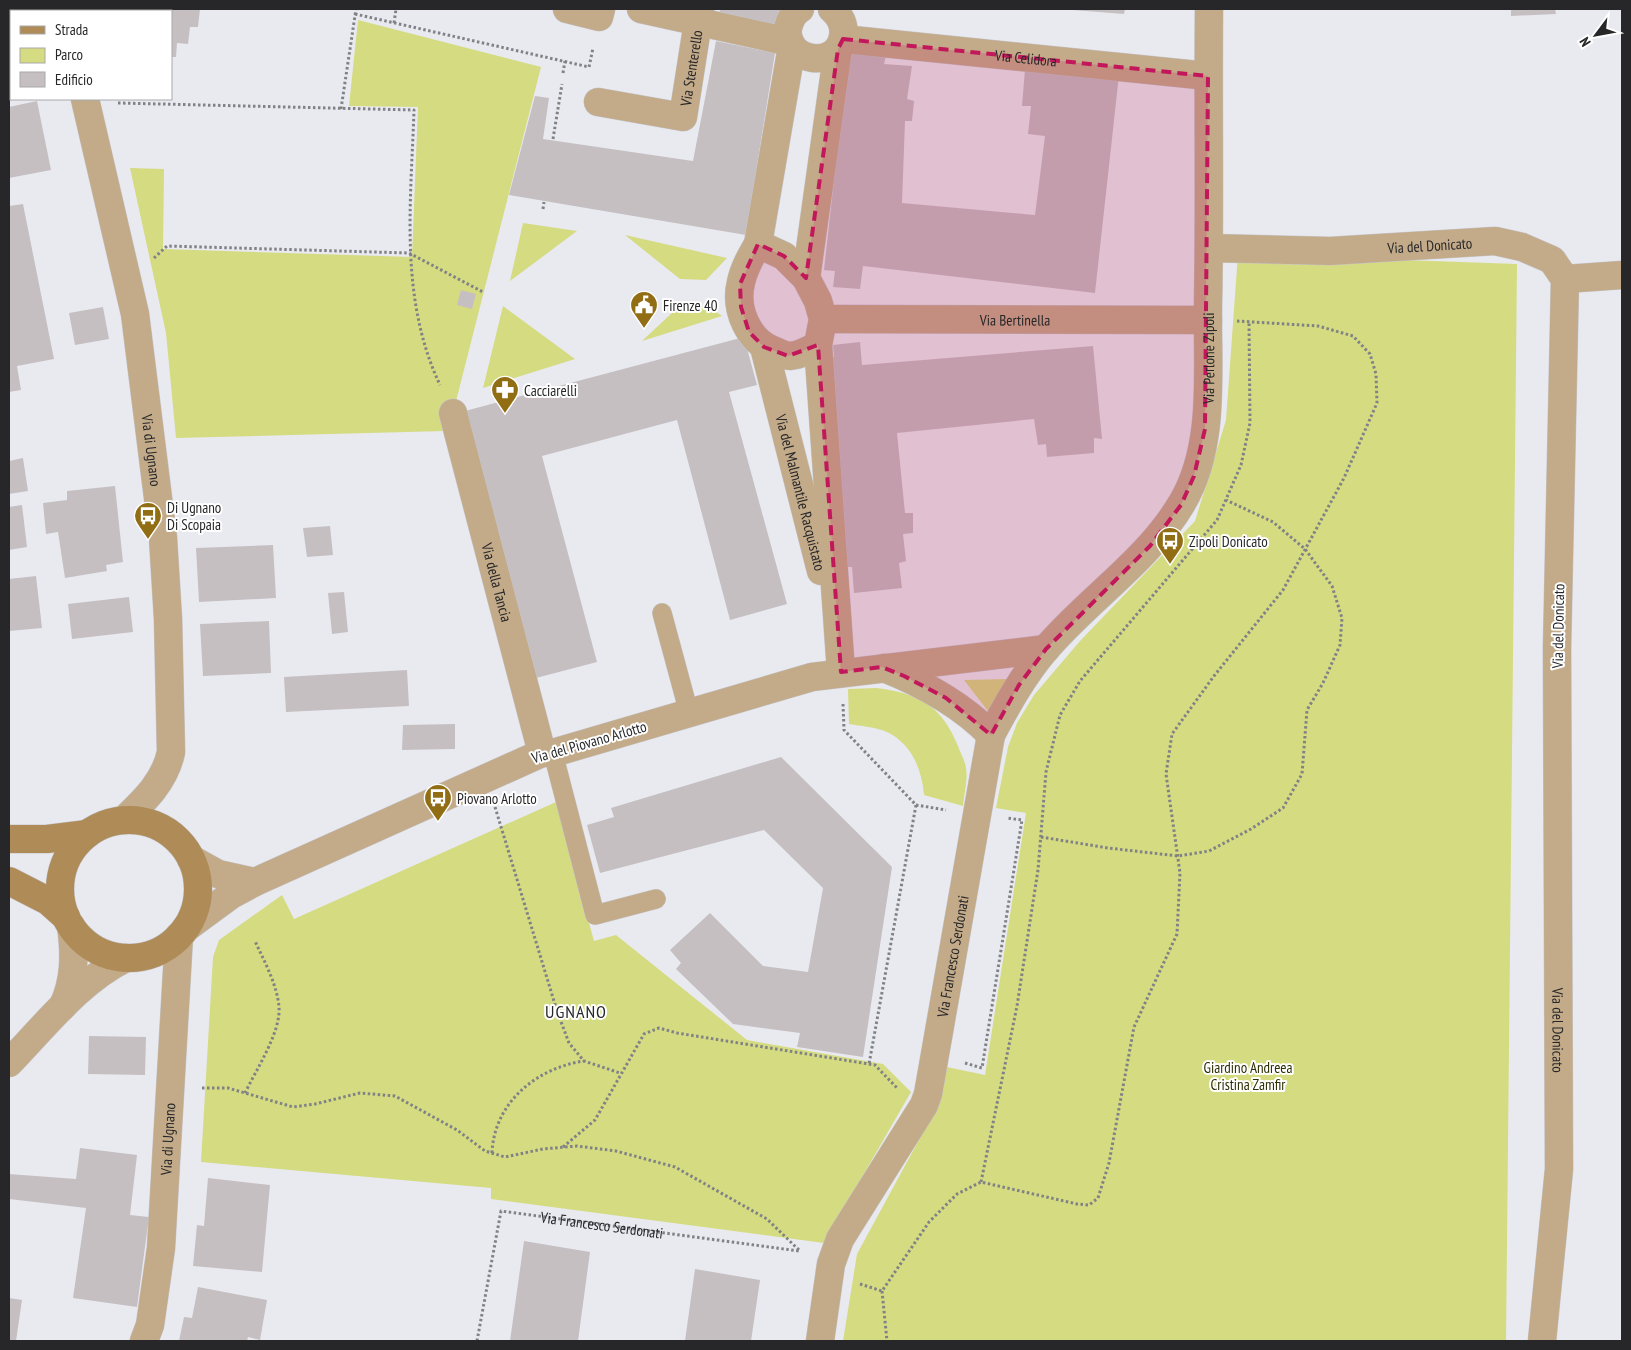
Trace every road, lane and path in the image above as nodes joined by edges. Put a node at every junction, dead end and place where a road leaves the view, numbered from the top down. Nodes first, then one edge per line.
1 (356, 9) edge
2 (396, 9) edge
3 (567, 9) edge
4 (641, 9) edge
5 (799, 9) edge
6 (1209, 9) edge
7 (600, 13) edge
8 (355, 14) junction
9 (699, 15) edge
10 (394, 23) junction
11 (838, 25) edge
12 (791, 44) junction
13 (565, 62) junction
14 (563, 73) dead end
15 (1208, 76) junction
16 (562, 84) dead end
17 (96, 101) edge
18 (598, 102) dead end
19 (341, 109) junction
20 (553, 140) dead end
21 (544, 202) dead end
22 (542, 209) dead end
23 (758, 244) junction
24 (1209, 248) junction
25 (409, 253) junction
26 (151, 261) dead end
27 (1622, 275) edge
28 (806, 278) junction
29 (1565, 279) junction
30 (483, 292) dead end
31 (823, 319) junction
32 (1221, 320) junction
33 (1248, 321) junction
34 (818, 345) junction
35 (764, 347) junction
36 (453, 412) joint
37 (1226, 500) junction
38 (1305, 549) junction
39 (662, 614) dead end
40 (838, 639) junction
41 (1046, 649) junction
42 (882, 667) junction
43 (841, 672) junction
44 (843, 703) dead end
45 (690, 713) junction
46 (991, 735) junction
47 (547, 753) junction
48 (485, 778) junction
49 (124, 820) junction
50 (87, 834) junction
51 (1040, 837) junction
52 (9, 839) edge
53 (1178, 856) junction
54 (191, 859) junction
55 (9, 882) edge
56 (255, 882) junction
57 (656, 899) dead end
58 (68, 922) junction
59 (182, 932) junction
60 (255, 941) dead end
61 (126, 958) junction
62 (62, 1007) junction
63 (584, 1061) junction
64 (9, 1063) edge
65 (869, 1064) junction
66 (620, 1073) junction
67 (194, 1088) dead end
68 (245, 1093) junction
69 (903, 1094) dead end
70 (562, 1147) junction
71 (492, 1153) junction
72 (981, 1182) junction
73 (800, 1251) junction
74 (832, 1266) junction
75 (882, 1291) junction
76 (144, 1341) edge
77 (477, 1341) edge
78 (820, 1341) edge
79 (888, 1341) edge
80 (1542, 1341) edge

1 - 8 path
2 - 10 path
3 - 7 street
4 - 9 street, Via Stenterello
5 - 12 street, Via del Malmantile Racquistato
6 - 15 street, Via Perlone Zipoli
7 - 13 path
8 - 10 path
8 - 19 path
9 - 12 street, Via Stenterello
9 - 18 street, Via Stenterello
10 - 13 path
11 - 12 street
11 - 15 street, Via Celidora
11 - 28 street
12 - 23 street, Via del Malmantile Racquistato
13 - 14 path
15 - 24 street, Via Perlone Zipoli
16 - 20 path
17 - 19 path
17 - 49 street, Via di Ugnano
19 - 25 path
21 - 22 path
23 - 28 street, Via del Malmantile Racquistato
23 - 35 street, Via del Malmantile Racquistato
24 - 29 street, Via del Donicato
24 - 32 street, Via Perlone Zipoli
25 - 26 path
25 - 30 path
25 - 36 path
27 - 29 street
28 - 31 street, Via del Malmantile Racquistato
29 - 80 street, Via del Donicato
31 - 32 street, Via Bertinella
31 - 34 street, Via del Malmantile Racquistato
32 - 33 path
32 - 41 street, Via Perlone Zipoli
33 - 37 path
33 - 38 path
34 - 35 street, Via del Malmantile Racquistato
34 - 40 street, Via del Malmantile Racquistato
35 - 40 street, Via del Malmantile Racquistato
36 - 47 street, Via della Tancia
37 - 38 path
37 - 51 path
38 - 53 path
38 - 53 path
39 - 45 lane
40 - 43 street, Via del Malmantile Racquistato
41 - 42 street, Via del Piovano Arlotto
41 - 46 street, Via Francesco Serdonati
42 - 43 street, Via del Piovano Arlotto
42 - 46 street
43 - 45 street, Via del Piovano Arlotto
44 - 65 path
45 - 47 street, Via del Piovano Arlotto
46 - 74 street, Via Francesco Serdonati
47 - 48 street, Via del Piovano Arlotto
47 - 57 lane
48 - 56 street, Via del Piovano Arlotto
48 - 63 path
49 - 50 street, Via di Ugnano
49 - 54 street, Via di Ugnano
50 - 52 street
50 - 58 street, Via di Ugnano
51 - 53 path
51 - 72 path
53 - 72 path
54 - 56 street
54 - 59 street, Via di Ugnano
55 - 58 street
56 - 59 street, Via del Piovano Arlotto
58 - 61 street
58 - 62 street
59 - 61 street
59 - 76 street, Via di Ugnano
60 - 68 path
61 - 62 street
62 - 64 street
63 - 66 path
63 - 71 path
65 - 66 path
65 - 69 path
66 - 70 path
67 - 68 path
68 - 71 path
70 - 71 path
70 - 73 path
72 - 75 path
73 - 74 path, Via Francesco Serdonati
73 - 77 path, Via Francesco Serdonati
74 - 75 path
74 - 78 street, Via Francesco Serdonati
75 - 79 path

